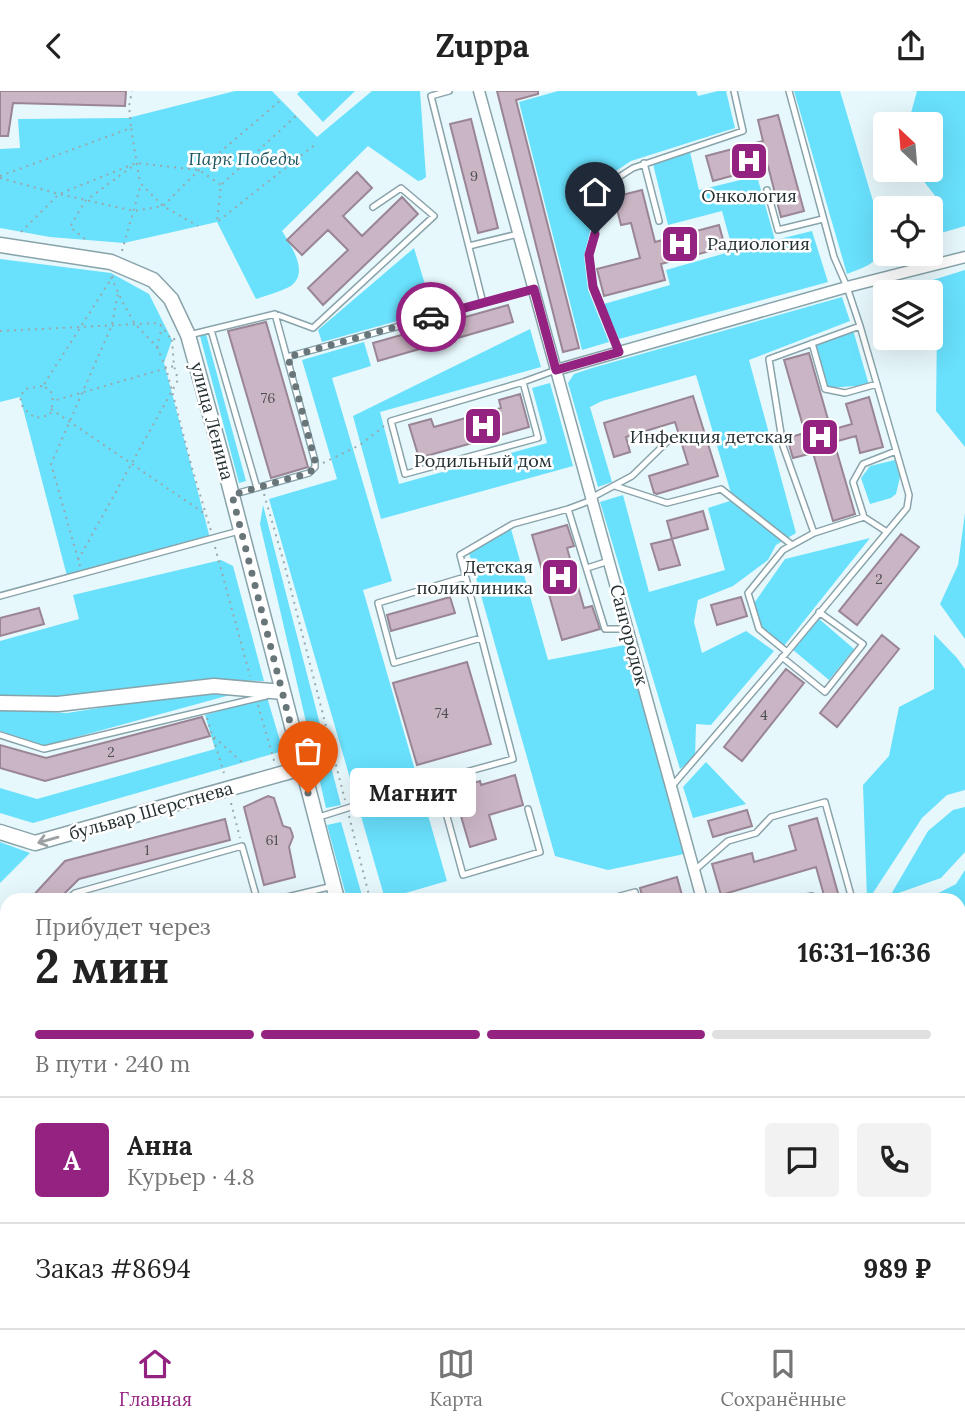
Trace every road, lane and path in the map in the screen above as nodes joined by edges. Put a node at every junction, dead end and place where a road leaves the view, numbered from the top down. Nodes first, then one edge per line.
1 (132, 91) edge
2 (449, 91) edge
3 (479, 91) edge
4 (734, 91) edge
5 (789, 91) edge
6 (432, 93) edge
7 (281, 100) dead end
8 (298, 115) dead end
9 (131, 128) junction
10 (317, 143) dead end
11 (136, 163) junction
12 (644, 163) junction
13 (199, 170) junction
14 (0, 177) edge
15 (141, 184) junction
16 (221, 185) junction
17 (767, 190) dead end
18 (59, 194) junction
19 (85, 201) junction
20 (163, 205) junction
21 (373, 207) dead end
22 (134, 211) junction
23 (824, 219) junction
24 (659, 221) dead end
25 (198, 226) dead end
26 (21, 232) dead end
27 (518, 234) junction
28 (85, 239) dead end
29 (0, 245) edge
30 (468, 246) junction
31 (965, 257) edge
32 (113, 270) junction
33 (847, 287) junction
34 (534, 289) junction
35 (118, 292) junction
36 (483, 303) junction
37 (275, 314) junction
38 (135, 324) junction
39 (112, 325) junction
40 (860, 326) junction
41 (79, 327) junction
42 (162, 327) junction
43 (211, 330) junction
44 (0, 331) edge
45 (188, 335) junction
46 (172, 339) junction
47 (812, 343) junction
48 (157, 347) junction
49 (619, 352) junction
50 (288, 357) junction
51 (174, 366) junction
52 (166, 368) junction
53 (556, 370) junction
54 (523, 382) junction
55 (877, 384) junction
56 (43, 386) junction
57 (83, 392) junction
58 (172, 392) junction
59 (53, 401) junction
60 (51, 409) junction
61 (391, 421) junction
62 (70, 422) junction
63 (671, 438) dead end
64 (896, 451) junction
65 (131, 464) junction
66 (315, 467) junction
67 (615, 485) junction
68 (259, 487) junction
69 (232, 495) junction
70 (591, 499) junction
71 (568, 509) junction
72 (206, 514) junction
73 (864, 517) junction
74 (242, 530) junction
75 (887, 532) junction
76 (814, 533) junction
77 (213, 538) junction
78 (792, 545) junction
79 (78, 561) junction
80 (609, 561) junction
81 (587, 568) junction
82 (82, 574) junction
83 (465, 576) junction
84 (0, 596) edge
85 (819, 612) junction
86 (627, 629) junction
87 (481, 638) junction
88 (784, 655) junction
89 (282, 692) junction
90 (255, 694) junction
91 (0, 703) edge
92 (205, 711) junction
93 (0, 735) edge
94 (212, 736) junction
95 (244, 765) dead end
96 (302, 768) junction
97 (224, 773) dead end
98 (278, 775) junction
99 (438, 780) junction
100 (671, 787) junction
101 (227, 789) junction
102 (347, 808) junction
103 (528, 809) dead end
104 (315, 818) junction
105 (0, 832) edge
106 (242, 846) junction
107 (694, 871) junction
108 (75, 893) edge
109 (255, 893) edge
110 (335, 893) edge
111 (368, 893) edge
112 (700, 893) edge
113 (850, 893) edge

1 - 9 path
2 - 6 lane
3 - 27 street, Сангородок
4 - 12 lane
5 - 23 lane
6 - 30 lane
7 - 13 path
8 - 16 path
9 - 11 path
9 - 14 path
10 - 16 path
11 - 13 path
11 - 15 path
11 - 18 path
11 - 19 path
12 - 24 lane
12 - 49 lane
13 - 16 path
13 - 20 path
14 - 18 path
15 - 20 path
15 - 22 path
17 - 23 lane
18 - 19 path
18 - 26 path
19 - 22 path
19 - 28 path
20 - 22 path
20 - 25 path
21 - 37 lane
22 - 32 path
23 - 33 lane
27 - 30 lane
27 - 34 street, Сангородок
29 - 32 main road, улица Ленина
30 - 36 lane
31 - 33 street
32 - 35 path
32 - 41 path
32 - 45 main road, улица Ленина
33 - 40 lane
33 - 49 street
34 - 36 lane
34 - 53 street, Сангородок
35 - 38 path
35 - 39 path
36 - 50 lane
37 - 43 lane
37 - 50 lane
38 - 39 path
38 - 42 path
38 - 48 path
39 - 41 path
39 - 57 path
40 - 47 lane
40 - 55 lane
41 - 44 path
41 - 56 path
42 - 46 path
42 - 48 path
43 - 45 lane
43 - 68 lane
45 - 46 path
45 - 69 main road, улица Ленина
46 - 51 path
47 - 55 lane
47 - 76 lane
48 - 52 path
49 - 53 street
50 - 66 lane
51 - 52 path
51 - 58 path
52 - 57 path
52 - 58 path
53 - 54 lane
53 - 70 street, Сангородок
54 - 61 lane
54 - 61 lane
55 - 64 lane
56 - 59 path
56 - 60 path
57 - 59 path
57 - 62 path
58 - 65 path
58 - 72 path
59 - 60 path
60 - 62 path
61 - 66 path
62 - 65 path
62 - 79 path
63 - 67 lane
64 - 73 lane
64 - 75 lane
65 - 72 path
65 - 79 path
66 - 68 lane
67 - 70 lane
67 - 78 lane
68 - 69 lane
68 - 102 path
69 - 74 main road, улица Ленина
70 - 71 lane
70 - 80 street, Сангородок
71 - 81 lane
71 - 83 lane
72 - 77 path
73 - 75 lane
73 - 76 lane
74 - 77 lane
74 - 89 main road, улица Ленина
75 - 85 lane
76 - 78 lane
77 - 82 lane
77 - 90 path
78 - 88 lane
79 - 82 path
80 - 81 lane
80 - 86 street, Сангородок
81 - 86 lane
82 - 84 lane
83 - 87 lane
83 - 87 lane
85 - 88 lane
85 - 88 lane
86 - 100 street, Сангородок
87 - 99 lane
88 - 100 lane
89 - 90 main road
89 - 96 main road, улица Ленина
90 - 91 main road
90 - 92 lane
90 - 98 path
92 - 93 lane
92 - 94 path
94 - 95 path
94 - 97 path
96 - 98 main road, бульвар Шерстнева
96 - 104 main road, улица Ленина
98 - 101 main road, бульвар Шерстнева
99 - 102 lane
99 - 103 lane
100 - 107 street, Сангородок
101 -> 105 main road, бульвар Шерстнева
101 - 106 path
102 - 104 lane
102 - 111 path
104 - 110 main road, улица Ленина
106 - 108 lane
106 - 109 lane
107 - 112 street, Сангородок
107 - 113 lane

